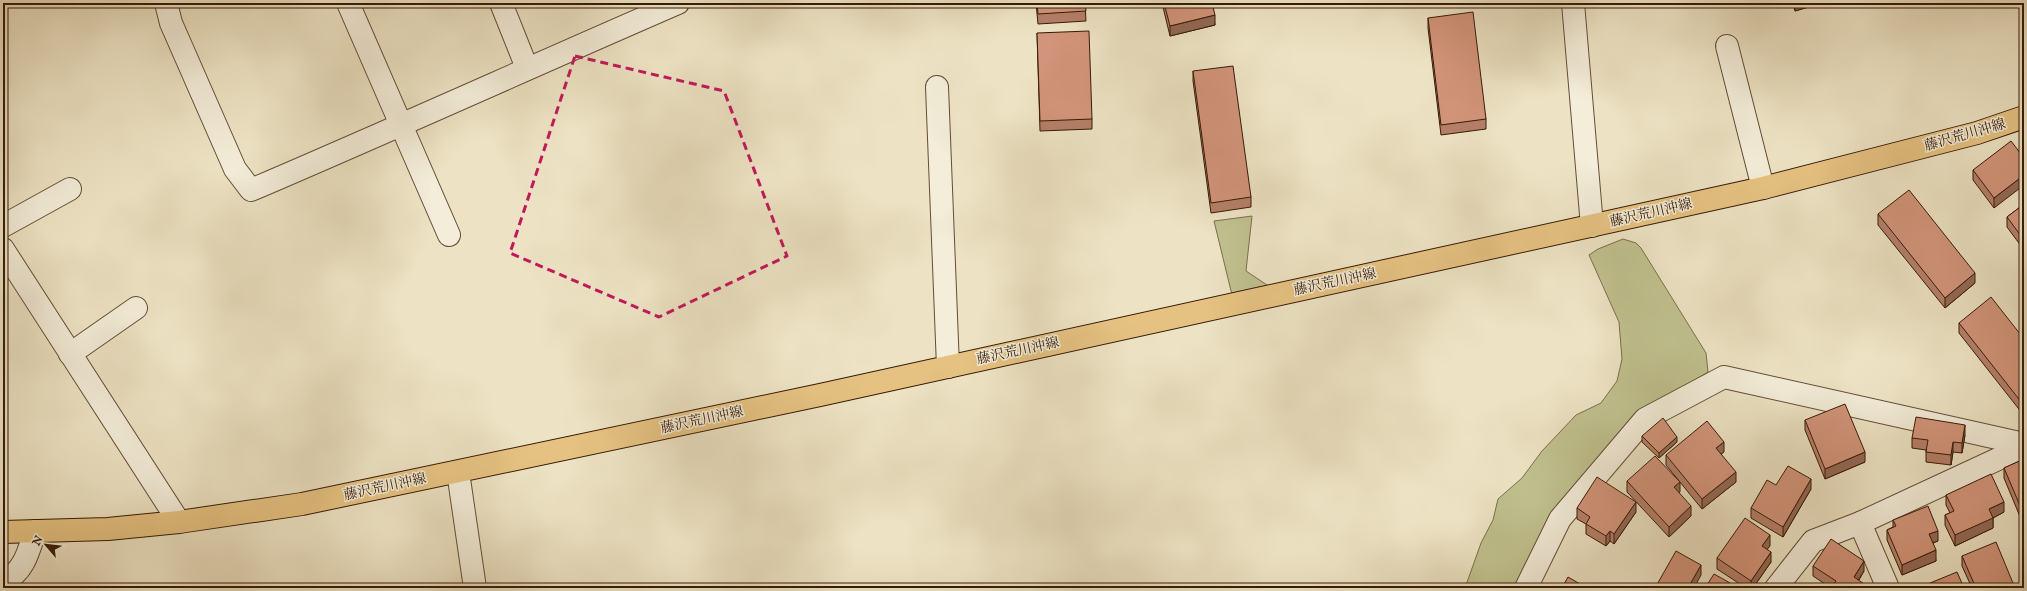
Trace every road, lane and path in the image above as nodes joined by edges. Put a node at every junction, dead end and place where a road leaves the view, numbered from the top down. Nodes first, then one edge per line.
1 (166, 3) edge
2 (348, 3) edge
3 (501, 3) edge
4 (678, 3) edge
5 (1573, 3) edge
6 (1727, 46) dead end
7 (527, 68) junction
8 (937, 87) dead end
9 (2024, 118) edge
10 (401, 126) junction
11 (1763, 188) junction
12 (70, 189) dead end
13 (3, 226) edge
14 (1592, 226) junction
15 (449, 235) dead end
16 (3, 249) edge
17 (136, 308) dead end
18 (70, 354) junction
19 (948, 367) junction
20 (2024, 444) edge
21 (2024, 447) edge
22 (458, 472) junction
23 (179, 522) junction
24 (1860, 523) junction
25 (35, 531) junction
26 (3, 532) edge
27 (3, 581) edge
28 (475, 588) edge
29 (1526, 588) edge
30 (1776, 588) edge
31 (1888, 588) edge

1 - 10 street
2 - 10 street
3 - 7 street
4 - 7 street
5 - 14 street
6 - 11 street
7 - 10 street
8 - 19 street
9 - 11 main road, 藤沢荒川沖線
10 - 15 street
11 - 14 main road, 藤沢荒川沖線
12 - 13 street
14 - 19 main road, 藤沢荒川沖線
16 - 18 street
17 - 18 street
18 - 23 street
19 - 22 main road, 藤沢荒川沖線
20 - 29 street
21 - 24 street
22 - 23 main road, 藤沢荒川沖線
22 - 28 street
23 - 25 main road, 藤沢荒川沖線
24 - 30 street
24 - 31 street
25 - 26 main road, 藤沢荒川沖線
25 - 27 street

